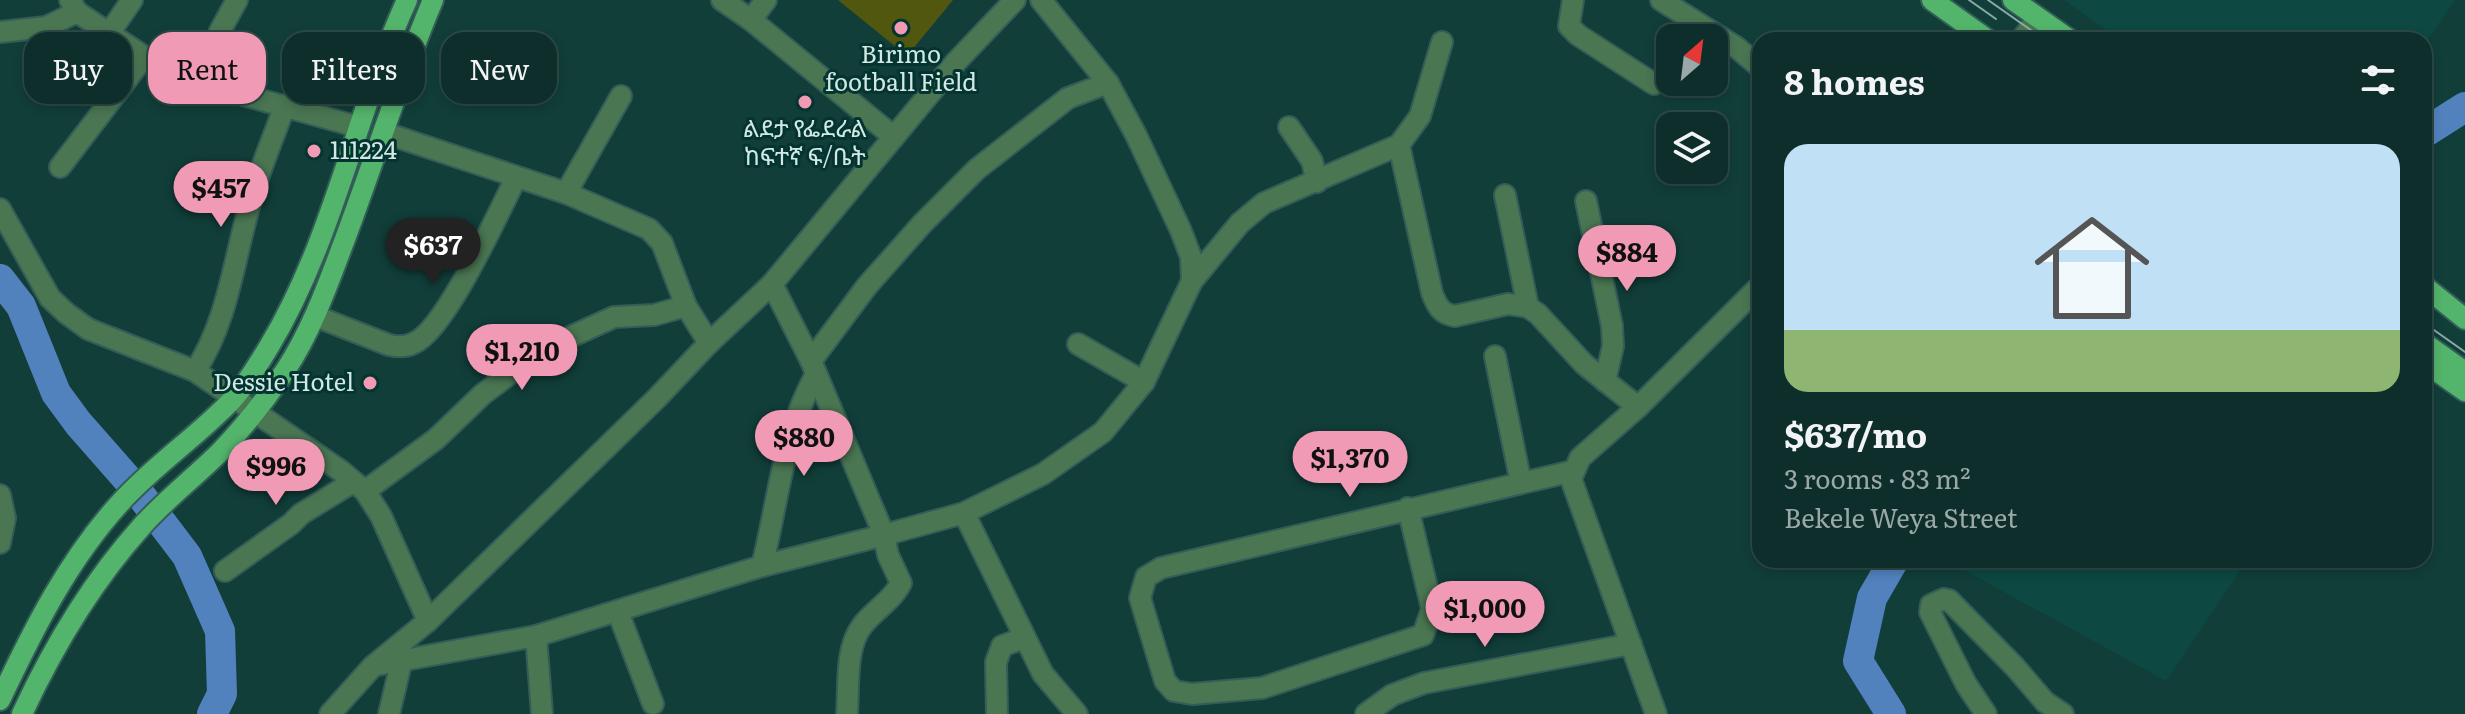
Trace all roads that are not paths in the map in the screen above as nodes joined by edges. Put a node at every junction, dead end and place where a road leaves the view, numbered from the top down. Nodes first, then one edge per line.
1 (132, 0) edge
2 (237, 0) edge
3 (407, 0) edge
4 (433, 0) edge
5 (722, 0) edge
6 (766, 0) edge
7 (1015, 0) edge
8 (1041, 0) edge
9 (1573, 0) edge
10 (1661, 0) edge
11 (1932, 0) edge
12 (2013, 0) edge
13 (73, 6) edge
14 (2038, 18) junction
15 (751, 20) junction
16 (0, 32) edge
17 (104, 32) edge
18 (110, 32) edge
19 (220, 32) edge
20 (1977, 32) edge
21 (2027, 32) edge
22 (2058, 32) edge
23 (1442, 42) dead end
24 (132, 50) edge
25 (144, 57) junction
26 (148, 60) edge
27 (1752, 60) edge
28 (1108, 83) junction
29 (1654, 84) dead end
30 (621, 96) dead end
31 (266, 100) edge
32 (285, 105) junction
33 (359, 127) junction
34 (1289, 127) dead end
35 (385, 133) junction
36 (894, 137) junction
37 (1399, 145) junction
38 (60, 167) dead end
39 (516, 178) junction
40 (1317, 182) junction
41 (566, 193) junction
42 (1505, 195) dead end
43 (1586, 201) dead end
44 (0, 209) edge
45 (1192, 281) junction
46 (772, 284) junction
47 (2432, 292) edge
48 (1752, 294) edge
49 (686, 306) junction
50 (1528, 307) junction
51 (315, 316) junction
52 (2463, 316) edge
53 (709, 343) junction
54 (1078, 344) dead end
55 (2432, 349) edge
56 (1495, 356) dead end
57 (2432, 368) edge
58 (813, 369) junction
59 (195, 371) junction
60 (2465, 372) edge
61 (1605, 381) junction
62 (1144, 382) junction
63 (2465, 391) edge
64 (234, 398) junction
65 (1638, 407) junction
66 (255, 414) junction
67 (1573, 471) junction
68 (1521, 483) junction
69 (359, 486) junction
70 (0, 495) edge
71 (1408, 508) junction
72 (964, 513) junction
73 (884, 535) junction
74 (0, 543) edge
75 (762, 566) junction
76 (225, 571) dead end
77 (618, 612) junction
78 (428, 621) junction
79 (536, 636) junction
80 (1024, 638) junction
81 (1631, 644) junction
82 (402, 659) junction
83 (373, 666) junction
84 (0, 700) edge
85 (653, 704) dead end
86 (22, 714) edge
87 (330, 714) edge
88 (389, 714) edge
89 (542, 714) edge
90 (847, 714) edge
91 (997, 714) edge
92 (1077, 714) edge
93 (1366, 714) edge
94 (1656, 714) edge
95 (1986, 714) edge
96 (2063, 714) edge

1 - 18 street
2 - 19 street
3 - 33 main road
4 - 35 main road
5 - 15 street
6 - 15 street
7 - 36 street
8 - 28 street
9 - 29 street
10 - 27 street
11 - 20 main road
12 - 14 main road
13 - 16 street
13 - 17 street
14 - 21 street
14 - 22 main road
15 - 36 street
23 - 37 street
24 - 25 street
25 - 26 street
25 - 38 street
28 - 45 street
28 - 58 street
30 - 41 street
31 - 32 street
32 - 33 street
32 - 59 street
33 - 64 main road
34 - 40 street
35 - 39 street
35 - 51 main road
36 - 46 street
37 - 40 street
37 - 50 street
39 - 41 street
39 - 51 street
40 - 45 street
41 - 49 street
42 - 50 street
43 - 61 street
44 - 59 street
45 - 62 street
46 - 53 street
46 - 58 street
47 - 52 main road
48 - 65 street
49 - 53 street
49 - 69 street
50 - 61 street
51 - 66 main road
53 - 78 street
54 - 62 street
55 - 60 main road
56 - 68 street
57 - 63 main road
58 - 73 street
58 - 75 street
59 - 64 street
61 - 65 street
62 - 72 street
64 - 66 street
64 - 84 main road
65 - 67 street
66 - 69 street
66 - 86 main road
67 - 68 street
67 - 81 street
68 - 71 street
69 - 76 street
69 - 78 street
70 - 74 street
71 - 71 street
72 - 73 street
72 - 80 street
73 - 75 street
73 - 90 street
75 - 77 street
77 - 79 street
77 - 85 street
78 - 83 street
79 - 82 street
79 - 89 street
80 - 91 street
80 - 92 street
81 - 93 street
81 - 94 street
82 - 83 street
82 - 88 street
83 - 87 street
95 - 96 street

